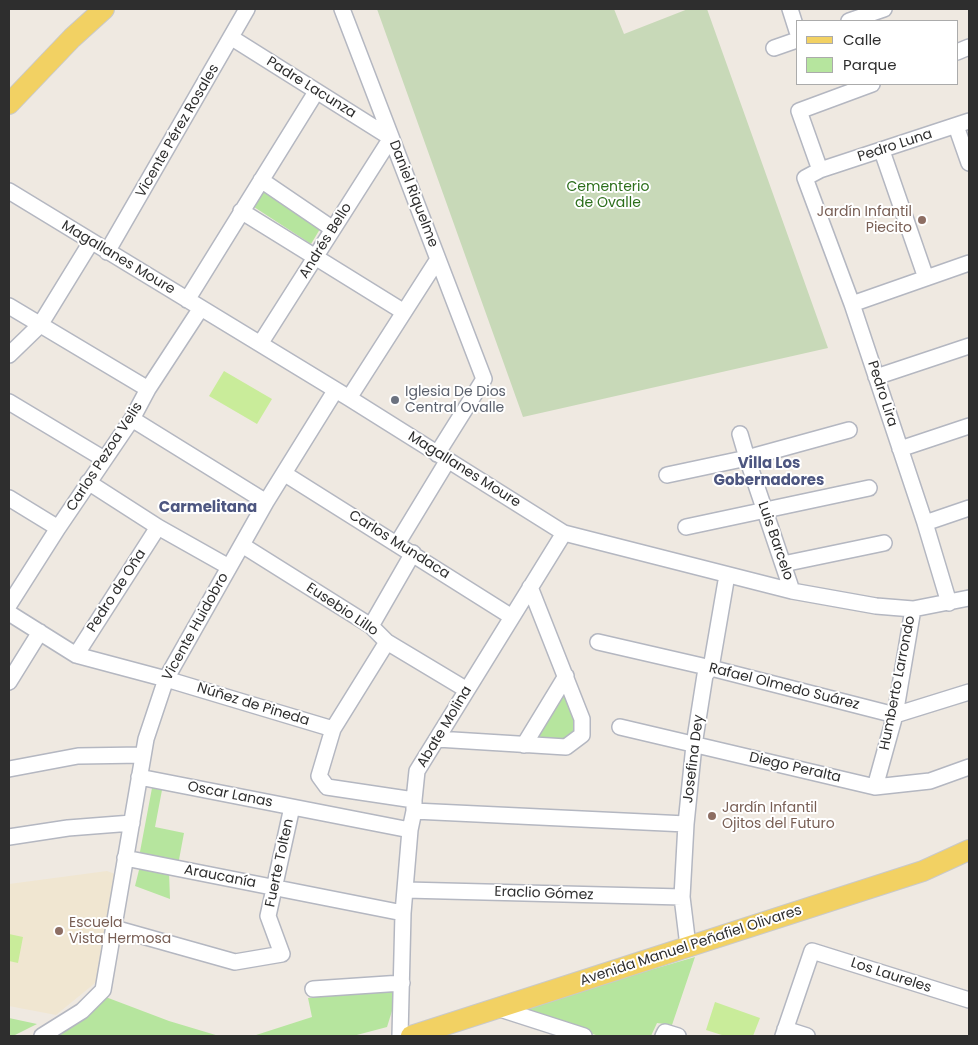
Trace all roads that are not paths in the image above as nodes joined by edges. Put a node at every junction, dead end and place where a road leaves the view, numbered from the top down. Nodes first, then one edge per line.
1 (104, 9) edge
2 (248, 9) edge
3 (342, 9) edge
4 (790, 9) edge
5 (884, 9) edge
6 (852, 20) edge
7 (796, 29) edge
8 (232, 38) junction
9 (796, 40) edge
10 (774, 48) dead end
11 (869, 85) edge
12 (316, 92) junction
13 (9, 104) edge
14 (963, 123) edge
15 (391, 138) junction
16 (882, 151) junction
17 (969, 163) edge
18 (820, 170) junction
19 (261, 180) junction
20 (9, 191) edge
21 (242, 211) junction
22 (333, 229) junction
23 (91, 242) junction
24 (107, 252) junction
25 (316, 257) junction
26 (438, 258) junction
27 (969, 263) edge
28 (926, 278) junction
29 (187, 300) junction
30 (852, 304) junction
31 (9, 306) edge
32 (200, 308) junction
33 (404, 312) junction
34 (40, 325) junction
35 (260, 344) junction
36 (969, 346) edge
37 (9, 355) edge
38 (876, 377) junction
39 (148, 389) junction
40 (335, 391) junction
41 (348, 398) junction
42 (9, 402) edge
43 (132, 419) junction
44 (969, 426) edge
45 (848, 430) dead end
46 (740, 434) dead end
47 (900, 449) junction
48 (443, 457) junction
49 (747, 458) junction
50 (104, 459) junction
51 (285, 474) junction
52 (667, 476) dead end
53 (88, 482) junction
54 (869, 488) dead end
55 (9, 498) edge
56 (266, 502) junction
57 (969, 508) edge
58 (765, 510) junction
59 (925, 523) junction
60 (686, 527) dead end
61 (58, 528) junction
62 (158, 528) junction
63 (564, 533) junction
64 (884, 543) dead end
65 (397, 544) junction
66 (242, 545) junction
67 (413, 553) junction
68 (783, 564) junction
69 (229, 567) junction
70 (727, 576) junction
71 (530, 587) junction
72 (792, 591) junction
73 (969, 598) edge
74 (949, 603) junction
75 (9, 605) edge
76 (913, 609) junction
77 (9, 613) edge
78 (512, 617) junction
79 (371, 626) junction
80 (40, 632) junction
81 (387, 642) junction
82 (598, 642) dead end
83 (76, 655) junction
84 (711, 668) junction
85 (566, 676) junction
86 (166, 680) junction
87 (9, 682) edge
88 (467, 690) junction
89 (969, 692) edge
90 (895, 715) junction
91 (620, 727) dead end
92 (333, 729) junction
93 (437, 739) junction
94 (524, 744) junction
95 (694, 745) junction
96 (143, 755) junction
97 (969, 767) edge
98 (9, 769) edge
99 (139, 777) junction
100 (875, 787) junction
101 (414, 805) junction
102 (292, 807) junction
103 (132, 823) junction
104 (686, 824) junction
105 (410, 830) junction
106 (9, 837) edge
107 (969, 850) edge
108 (125, 858) junction
109 (274, 888) junction
110 (406, 890) junction
111 (682, 897) junction
112 (403, 913) junction
113 (114, 928) junction
114 (688, 946) junction
115 (402, 983) junction
116 (313, 989) dead end
117 (969, 1000) edge
118 (497, 1008) junction
119 (560, 1032) edge
120 (784, 1033) edge
121 (42, 1036) edge
122 (400, 1036) edge
123 (411, 1036) edge
124 (584, 1036) edge
125 (807, 1036) edge

1 - 13 main road
2 - 8 street, Vicente Pérez Rosales
3 - 15 street, Daniel Riquelme
4 - 7 street
5 - 6 street
8 - 12 street, Padre Lacunza
8 - 24 street, Vicente Pérez Rosales
9 - 10 street
11 - 18 street
12 - 15 street, Padre Lacunza
12 - 19 street
14 - 16 street, Pedro Luna
14 - 17 street
15 - 22 street, Andrés Bello
15 - 26 street, Daniel Riquelme
16 - 18 street, Pedro Luna
16 - 28 street
18 - 30 street, Pedro Lira
19 - 21 street
19 - 22 street
20 - 23 street, Magallanes Moure
21 - 25 street
21 - 29 street
22 - 25 street, Andrés Bello
23 - 24 street, Magallanes Moure
23 - 34 street
24 - 29 street, Magallanes Moure
25 - 33 street
25 - 35 street, Andrés Bello
26 - 33 street
26 - 48 street, Daniel Riquelme
27 - 28 street
28 - 30 street
29 - 32 street, Magallanes Moure
30 - 38 street, Pedro Lira
31 - 34 street
32 - 35 street, Magallanes Moure
32 - 39 street, Carlos Pezoa Velis
33 - 41 street
34 - 37 street
34 - 39 street
35 - 40 street, Magallanes Moure
36 - 38 street
38 - 47 street, Pedro Lira
39 - 43 street, Carlos Pezoa Velis
40 - 41 street, Magallanes Moure
40 - 51 street, Vicente Huidobro
41 - 48 street, Magallanes Moure
42 - 50 street
43 - 50 street, Carlos Pezoa Velis
43 - 56 street
44 - 47 street
45 - 49 street
46 - 49 street, Luis Barcelo
47 - 59 street, Pedro Lira
48 - 63 street, Magallanes Moure
48 - 65 street
49 - 52 street
49 - 58 street, Luis Barcelo
50 - 53 street, Carlos Pezoa Velis
51 - 56 street, Vicente Huidobro
51 - 65 street, Carlos Mundaca
53 - 61 street, Carlos Pezoa Velis
53 - 62 street
54 - 58 street
55 - 61 street
56 - 66 street, Vicente Huidobro
57 - 59 street
58 - 60 street
58 - 68 street, Luis Barcelo
59 - 74 street, Pedro Lira
61 - 75 street, Carlos Pezoa Velis
62 - 69 street
62 - 83 street, Pedro de Oña
63 - 70 street, Magallanes Moure
63 - 71 street, Abate Molina
64 - 68 street
65 - 67 street, Carlos Mundaca
66 - 69 street, Vicente Huidobro
66 - 79 street, Eusebio Lillo
67 - 78 street, Carlos Mundaca
67 - 79 street
68 - 72 street, Luis Barcelo
69 - 86 street, Vicente Huidobro
70 - 72 street, Magallanes Moure
70 - 84 street, Josefina Dey
71 - 78 street, Abate Molina
71 - 85 street
72 - 76 street, Magallanes Moure
73 - 74 street, Magallanes Moure
74 - 76 street, Magallanes Moure
76 - 90 street, Humberto Larrondo
77 - 80 street, Núñez de Pineda
78 - 88 street, Abate Molina
79 - 81 street, Eusebio Lillo
80 - 83 street, Núñez de Pineda
80 - 87 street
81 - 88 street, Eusebio Lillo
81 - 92 street
82 - 84 street, Rafael Olmedo Suárez
83 - 86 street, Núñez de Pineda
84 - 90 street, Rafael Olmedo Suárez
84 - 95 street, Josefina Dey
85 - 94 street
85 - 94 street
86 - 92 street, Núñez de Pineda
86 - 96 street, Vicente Huidobro
88 - 93 street, Abate Molina
89 - 90 street
90 - 100 street, Humberto Larrondo
91 - 95 street, Diego Peralta
92 - 101 street
93 - 94 street
93 - 101 street, Abate Molina
95 - 100 street, Diego Peralta
95 - 104 street, Josefina Dey
96 - 98 street
96 - 99 street, Vicente Huidobro
97 - 100 street, Diego Peralta
99 - 102 street, Oscar Lanas
99 - 103 street, Vicente Huidobro
101 - 104 street
101 - 105 street, Abate Molina
102 - 105 street, Oscar Lanas
102 - 109 street, Fuerte Tolten
103 - 106 street
103 - 108 street, Vicente Huidobro
104 - 111 street, Josefina Dey
105 - 110 street, Abate Molina
107 - 114 main road, Avenida Manuel Peñafiel Olivares
108 - 109 street, Araucanía
108 - 113 street, Vicente Huidobro
109 - 112 street, Araucanía
109 - 113 street, Fuerte Tolten
110 - 111 street, Eraclio Gómez
110 - 112 street, Abate Molina
111 - 114 street, Josefina Dey
112 - 115 street, Abate Molina
113 - 121 street, Vicente Huidobro
114 - 118 main road, Avenida Manuel Peñafiel Olivares
115 - 116 street
115 - 122 street, Abate Molina
117 - 120 street, Los Laureles
118 - 119 street
118 - 123 main road, Avenida Manuel Peñafiel Olivares
119 - 124 street
120 - 125 street

